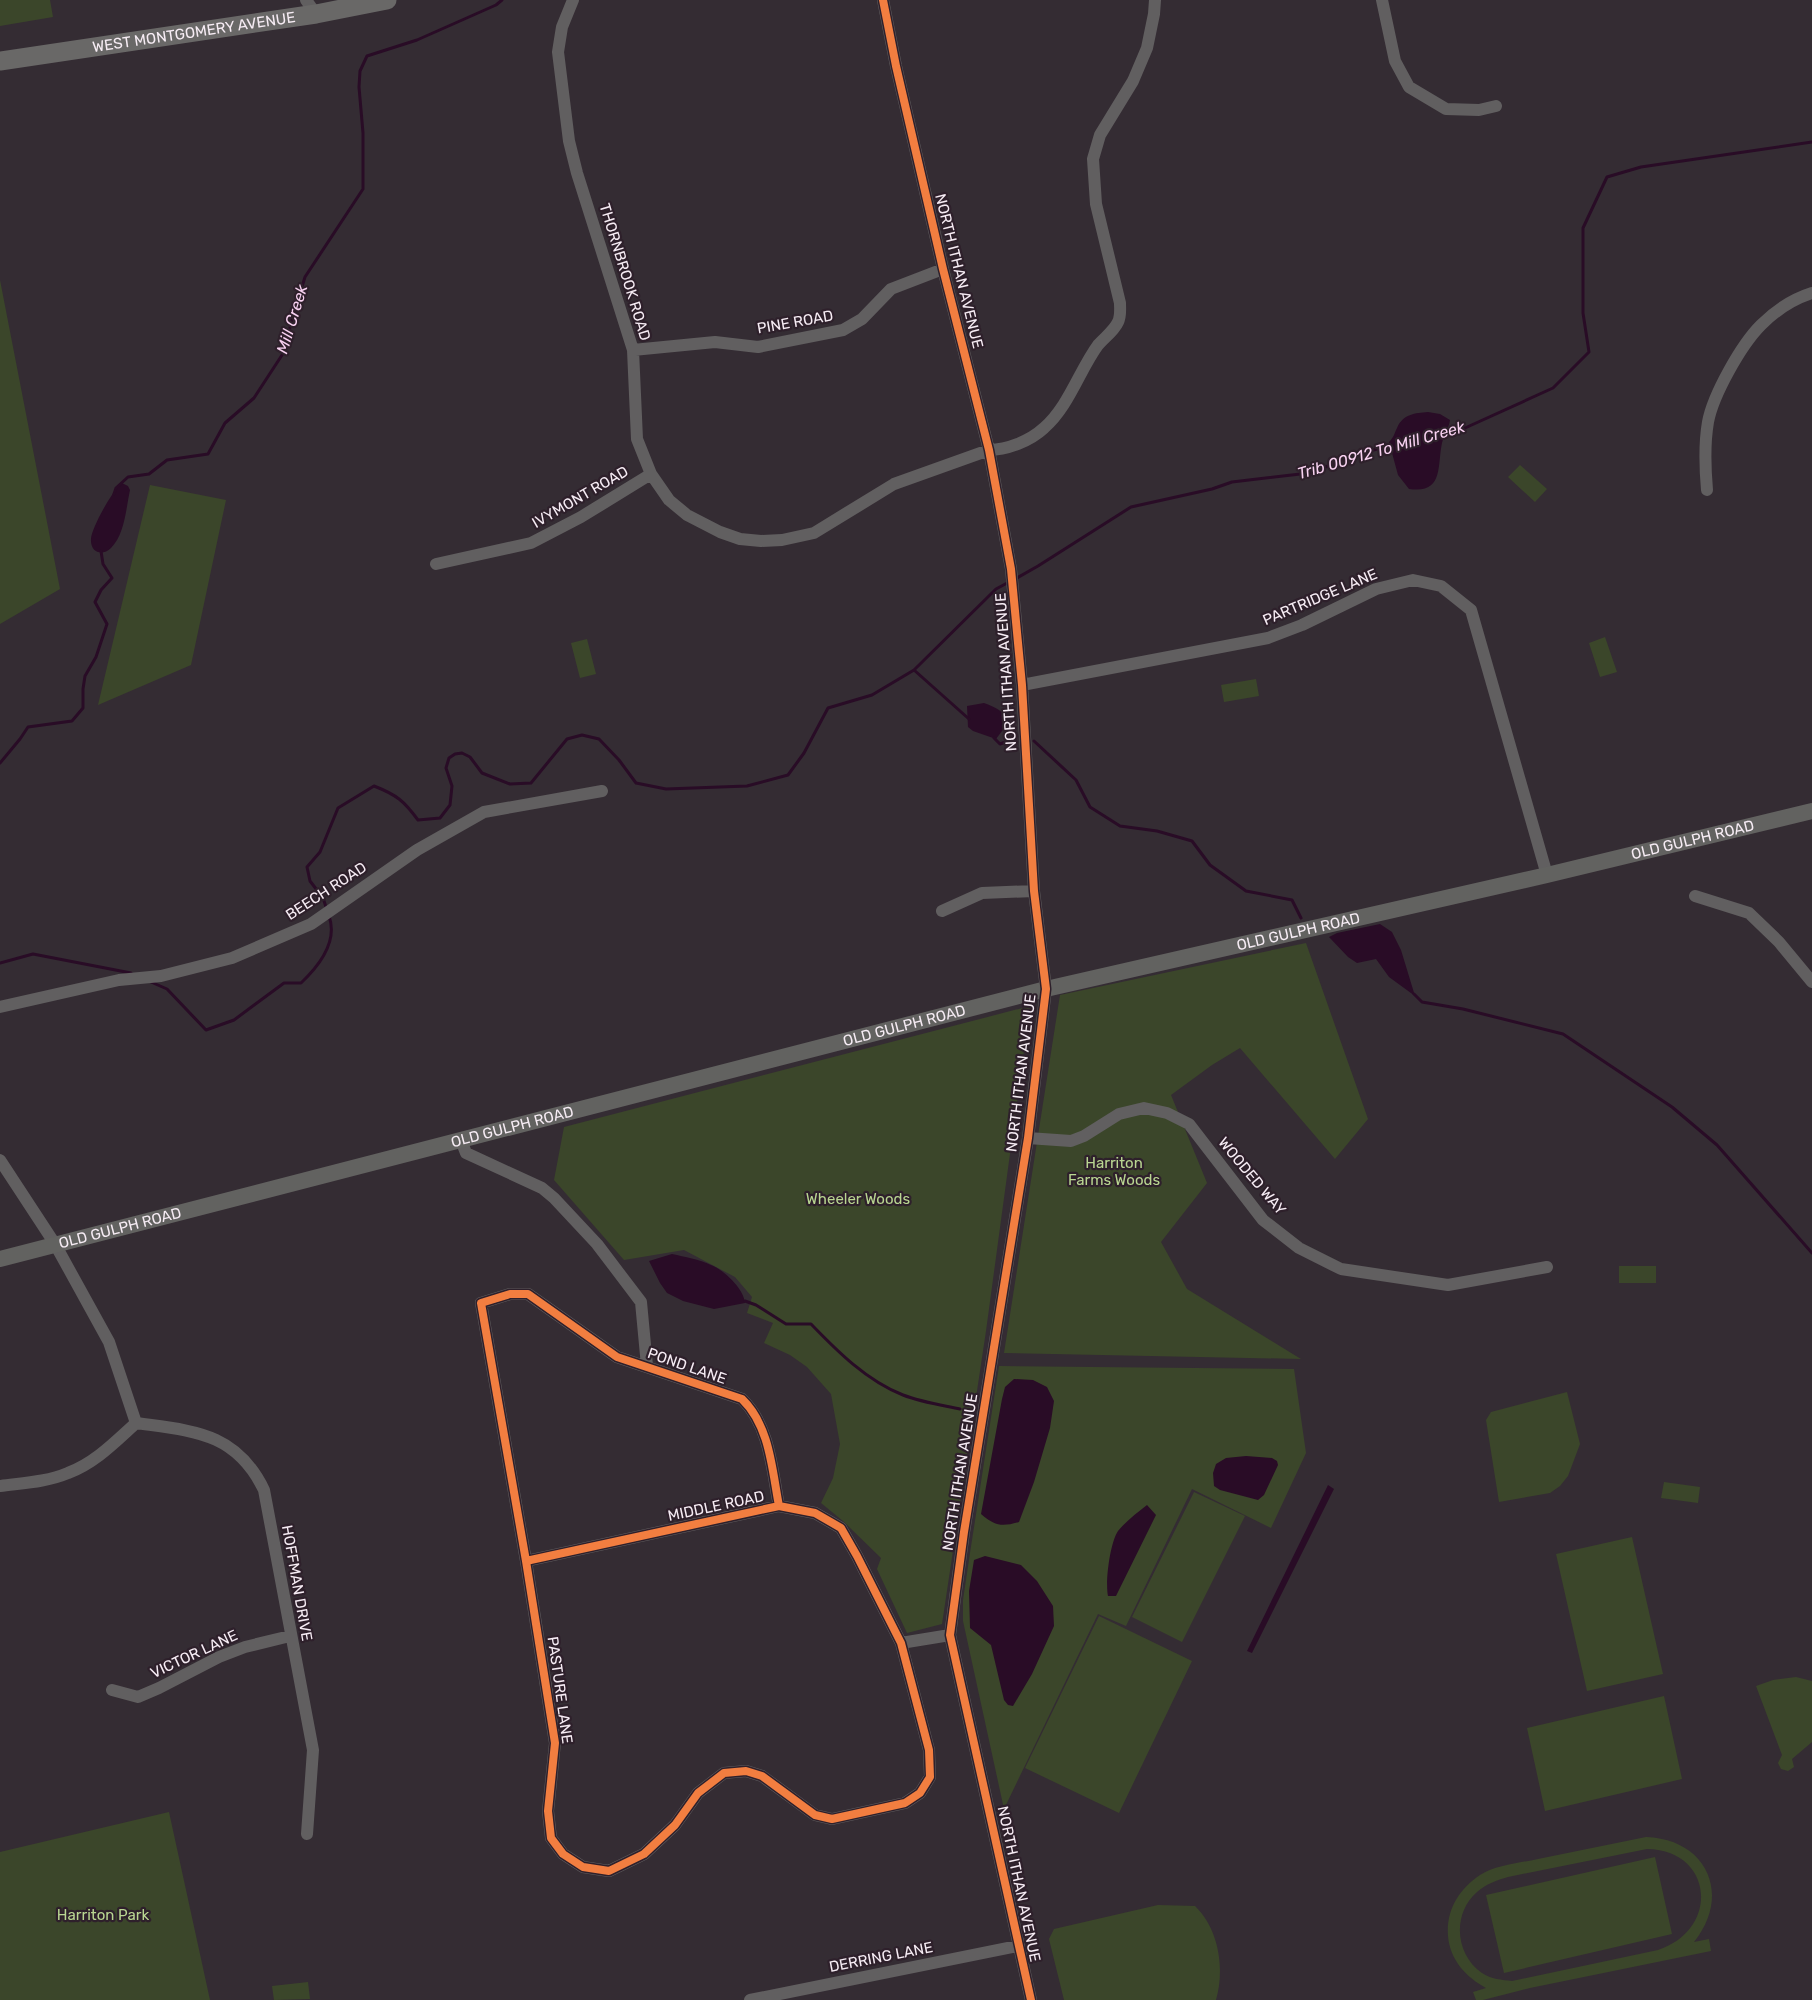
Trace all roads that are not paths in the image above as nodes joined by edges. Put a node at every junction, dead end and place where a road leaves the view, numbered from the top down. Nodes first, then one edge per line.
1 (387, 0) edge
2 (574, 0) edge
3 (883, 0) edge
4 (1155, 0) edge
5 (1382, 0) edge
6 (311, 7) edge
7 (0, 61) edge
8 (1496, 106) dead end
9 (943, 269) junction
10 (1812, 293) edge
11 (633, 350) junction
12 (989, 450) junction
13 (650, 474) junction
14 (1707, 490) dead end
15 (436, 564) dead end
16 (1022, 685) junction
17 (602, 791) dead end
18 (1812, 811) edge
19 (1547, 875) junction
20 (1034, 891) junction
21 (1694, 896) dead end
22 (942, 911) dead end
23 (1812, 982) edge
24 (1046, 989) junction
25 (0, 1007) edge
26 (1028, 1138) junction
27 (461, 1140) junction
28 (0, 1160) edge
29 (55, 1244) junction
30 (0, 1258) edge
31 (1547, 1267) dead end
32 (528, 1294) joint
33 (647, 1366) junction
34 (136, 1423) junction
35 (0, 1486) edge
36 (780, 1506) junction
37 (526, 1561) junction
38 (950, 1635) junction
39 (290, 1636) junction
40 (901, 1643) junction
41 (112, 1690) dead end
42 (307, 1834) dead end
43 (1018, 1946) junction
44 (750, 2000) edge
45 (1030, 2000) edge

1 - 6 main road, WEST MONTGOMERY AVENUE
2 - 11 street, THORNBROOK ROAD
3 - 9 street, NORTH ITHAN AVENUE
4 - 12 street, THORNBROOK ROAD
5 - 8 street
6 - 7 main road, WEST MONTGOMERY AVENUE
9 - 11 street, PINE ROAD
9 - 12 street, NORTH ITHAN AVENUE
10 - 14 street
11 - 13 street, THORNBROOK ROAD
12 - 13 street, THORNBROOK ROAD
12 - 16 street, NORTH ITHAN AVENUE
13 - 15 street, IVYMONT ROAD
16 - 19 street, PARTRIDGE LANE
16 - 20 street, NORTH ITHAN AVENUE
17 - 25 street, BEECH ROAD
18 - 19 street, OLD GULPH ROAD
19 - 24 street, OLD GULPH ROAD
20 - 22 street
20 - 24 street, NORTH ITHAN AVENUE
21 - 23 street
24 - 26 street, NORTH ITHAN AVENUE
24 - 27 street, OLD GULPH ROAD
26 - 31 street, WOODED WAY
26 - 38 street, NORTH ITHAN AVENUE
27 - 29 street, OLD GULPH ROAD
27 - 33 street
28 - 29 street
29 - 30 street, OLD GULPH ROAD
29 - 34 street
32 - 33 street, POND LANE
32 - 37 street, PASTURE LANE
33 - 36 street, POND LANE
34 - 35 street
34 - 39 street, HOFFMAN DRIVE
36 - 37 street, MIDDLE ROAD
36 - 40 street, MIDDLE ROAD
37 - 40 street, PASTURE LANE
38 - 40 street
38 - 43 street, NORTH ITHAN AVENUE
39 - 41 street, VICTOR LANE
39 - 42 street, HOFFMAN DRIVE
43 - 44 street, DERRING LANE
43 - 45 street, NORTH ITHAN AVENUE

